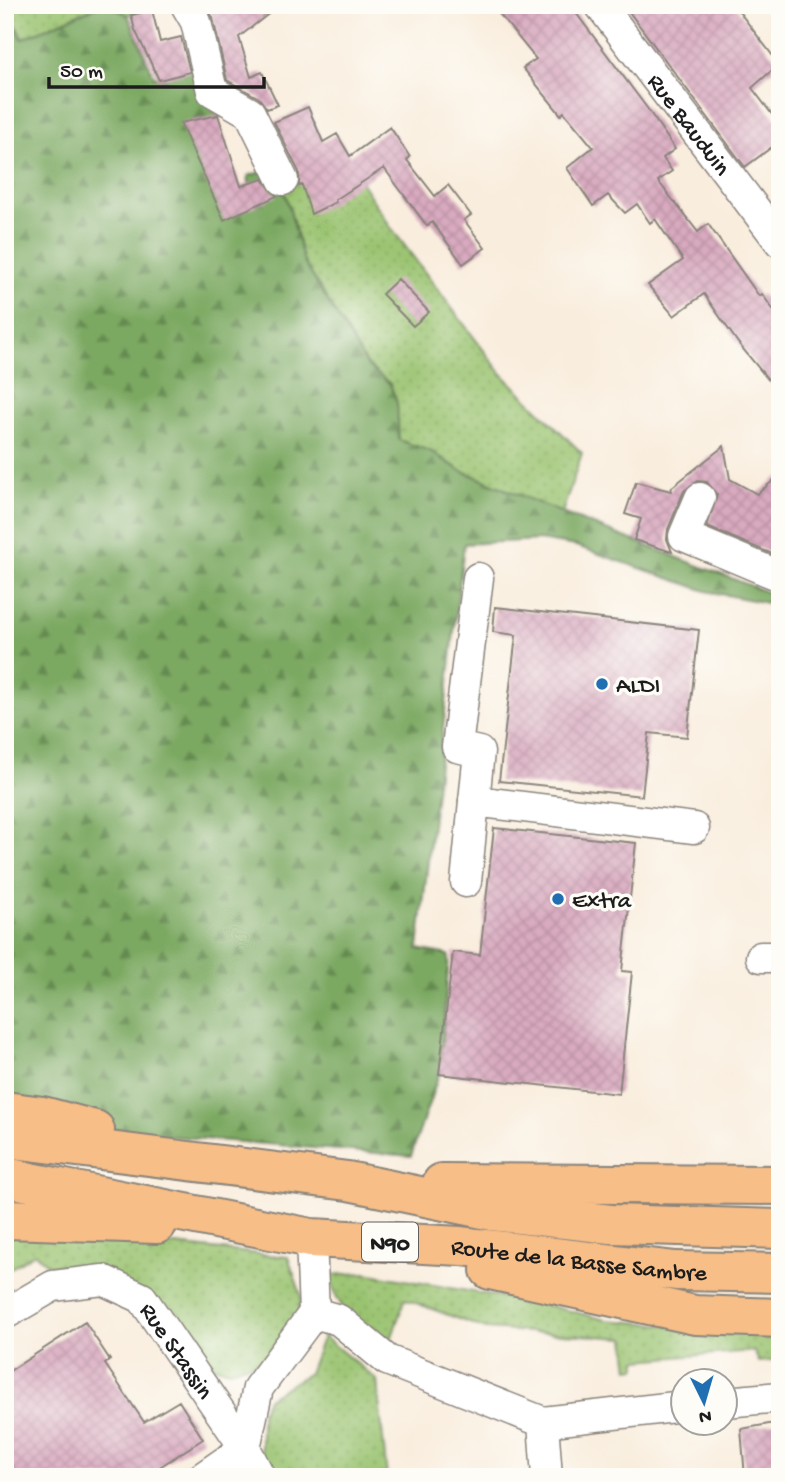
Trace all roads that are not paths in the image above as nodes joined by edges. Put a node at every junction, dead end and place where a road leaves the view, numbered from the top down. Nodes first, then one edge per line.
1 (186, 5) edge
2 (600, 5) edge
3 (283, 180) dead end
4 (780, 242) edge
5 (699, 498) dead end
6 (780, 576) edge
7 (478, 578) dead end
8 (474, 801) junction
9 (694, 828) dead end
10 (466, 882) dead end
11 (5, 1111) edge
12 (5, 1138) edge
13 (232, 1168) junction
14 (5, 1177) edge
15 (348, 1181) junction
16 (780, 1185) edge
17 (5, 1219) edge
18 (258, 1226) junction
19 (780, 1229) edge
20 (311, 1238) junction
21 (461, 1247) junction
22 (780, 1273) edge
23 (314, 1313) junction
24 (5, 1314) edge
25 (780, 1318) edge
26 (780, 1397) edge
27 (740, 1401) edge
28 (670, 1408) edge
29 (543, 1422) junction
30 (245, 1448) junction
31 (203, 1477) edge
32 (260, 1477) edge
33 (547, 1477) edge

1 - 3 street
2 - 4 street, Rue Bauduin
5 - 6 street
7 - 8 street
8 - 9 street
8 - 10 street
11 - 13 highway
12 - 13 highway, Route de la Basse Sambre / N90
13 - 15 highway, Route de la Basse Sambre / N90
14 - 18 highway, Route de la Basse Sambre / N90
15 - 16 highway
15 - 19 highway, Route de la Basse Sambre / N90
17 - 18 highway
18 - 20 highway, Route de la Basse Sambre / N90
20 - 21 highway, Route de la Basse Sambre / N90
20 - 23 street
21 - 22 highway, Route de la Basse Sambre / N90
21 - 25 highway
23 - 29 street
23 - 30 street
24 - 30 street, Rue Stassin
26 - 27 street
28 - 29 street
29 - 33 street
30 - 31 street
30 - 32 street, Rue Stassin

